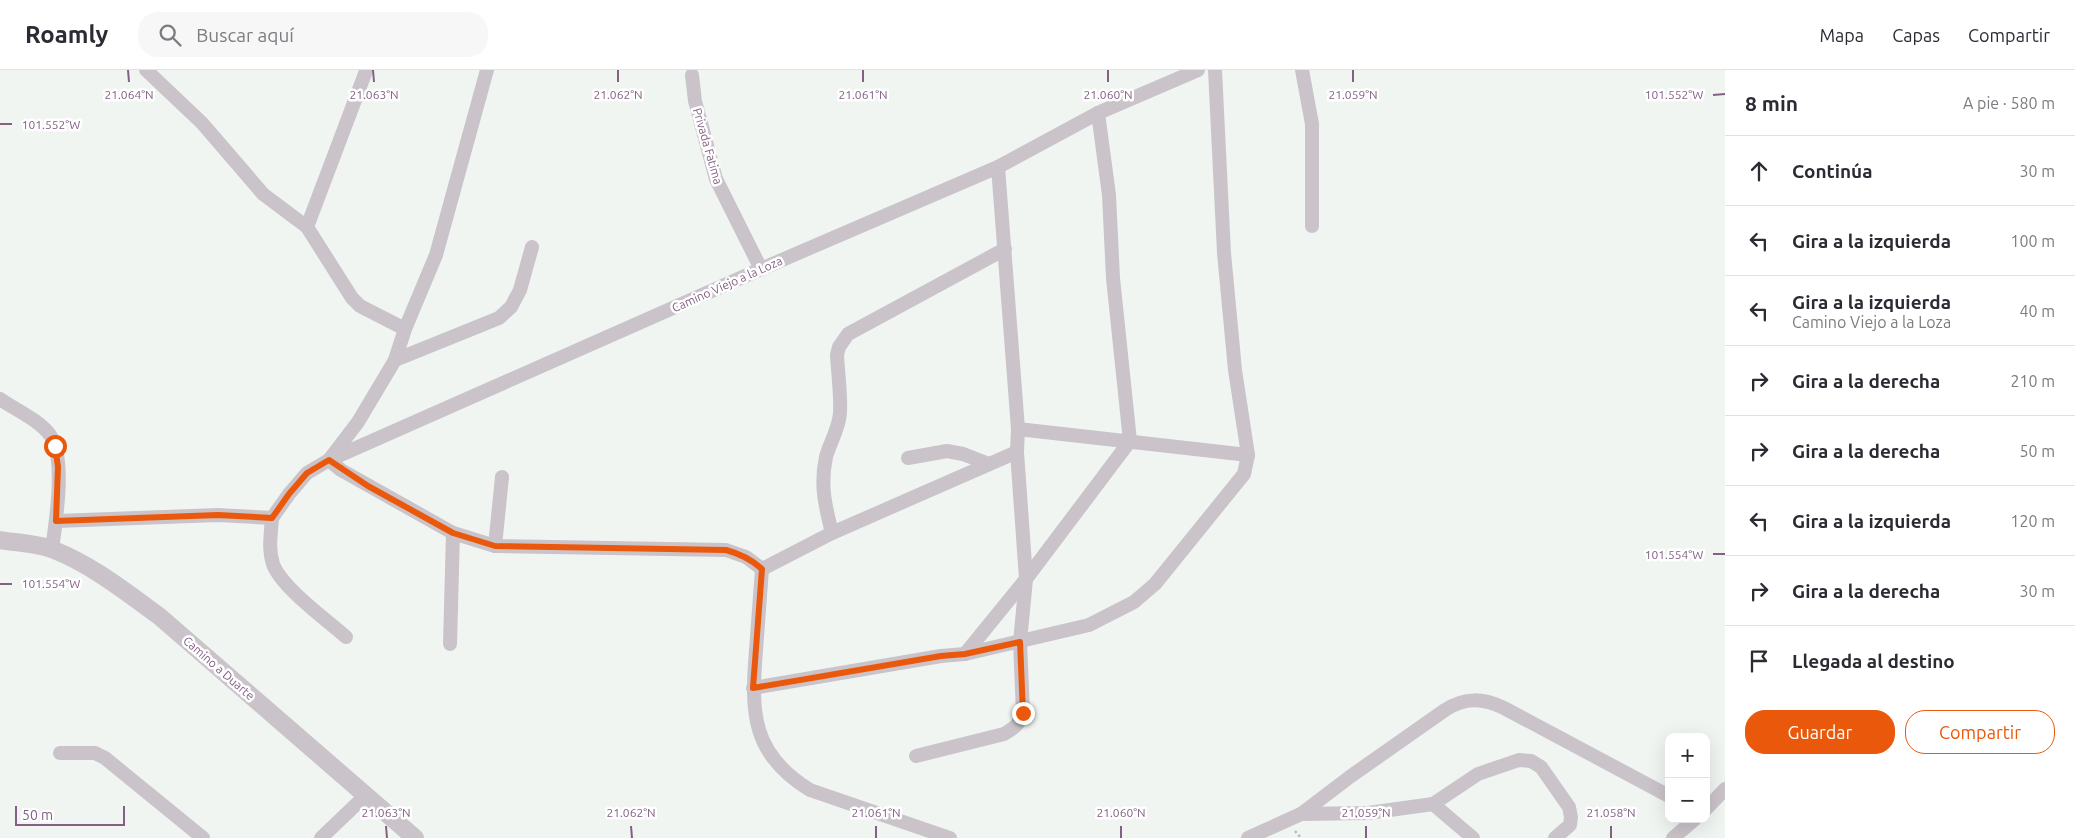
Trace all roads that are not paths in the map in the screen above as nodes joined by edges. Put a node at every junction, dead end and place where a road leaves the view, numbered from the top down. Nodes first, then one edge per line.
1 (146, 70) edge
2 (487, 70) edge
3 (1198, 70) edge
4 (1215, 70) edge
5 (1302, 70) edge
6 (366, 71) dead end
7 (692, 75) dead end
8 (1098, 113) junction
9 (998, 167) junction
10 (1312, 226) dead end
11 (306, 227) junction
12 (532, 247) dead end
13 (1005, 249) junction
14 (761, 269) junction
15 (406, 328) junction
16 (395, 360) junction
17 (0, 399) edge
18 (1018, 429) junction
19 (1130, 441) junction
20 (1017, 452) junction
21 (1248, 455) junction
22 (908, 458) dead end
23 (329, 460) junction
24 (989, 464) junction
25 (502, 477) dead end
26 (272, 518) junction
27 (56, 521) junction
28 (453, 533) junction
29 (832, 533) junction
30 (0, 540) edge
31 (495, 546) junction
32 (52, 549) junction
33 (762, 569) junction
34 (1026, 579) junction
35 (346, 637) dead end
36 (1020, 642) junction
37 (450, 644) dead end
38 (965, 654) junction
39 (753, 688) junction
40 (60, 753) dead end
41 (916, 756) dead end
42 (1725, 789) edge
43 (1665, 794) edge
44 (366, 795) junction
45 (1433, 804) junction
46 (1710, 805) edge
47 (1301, 814) junction
48 (1690, 823) edge
49 (203, 838) edge
50 (321, 838) edge
51 (415, 838) edge
52 (950, 838) edge
53 (1248, 838) edge
54 (1473, 838) edge
55 (1555, 838) edge
56 (1673, 838) edge

1 - 11 street
2 - 15 street
3 - 8 street, Camino Viejo a la Loza
4 - 21 street
5 - 10 street
6 - 11 street
7 - 14 street, Privada Fatima
8 - 9 street, Camino Viejo a la Loza
8 - 19 street
9 - 13 street
9 - 14 street, Camino Viejo a la Loza
11 - 15 street
12 - 16 street
13 - 18 street
13 - 29 street
14 - 23 street, Camino Viejo a la Loza
15 - 16 street
16 - 23 street
17 - 27 street
18 - 19 street
18 - 20 street
19 - 21 street
19 - 34 street
20 - 24 street
20 - 34 street
21 - 36 street
22 - 24 street
23 - 26 street, Camino Viejo a la Loza
23 - 28 street
24 - 29 street
25 - 31 street
26 - 27 street
26 - 35 street
27 - 32 street
28 - 31 street
28 - 37 street
29 - 33 street
30 - 32 street, Camino a Duarte
31 - 33 street
32 - 44 street, Camino a Duarte
33 - 39 street
34 - 36 street
34 - 38 street
36 - 38 street
36 - 41 street
38 - 39 street
39 - 52 street
40 - 49 street
42 - 46 street
43 - 47 street
44 - 50 street
44 - 51 street, Camino a Duarte
45 - 47 street
45 - 54 street
45 - 55 street
47 - 53 street
48 - 56 street

